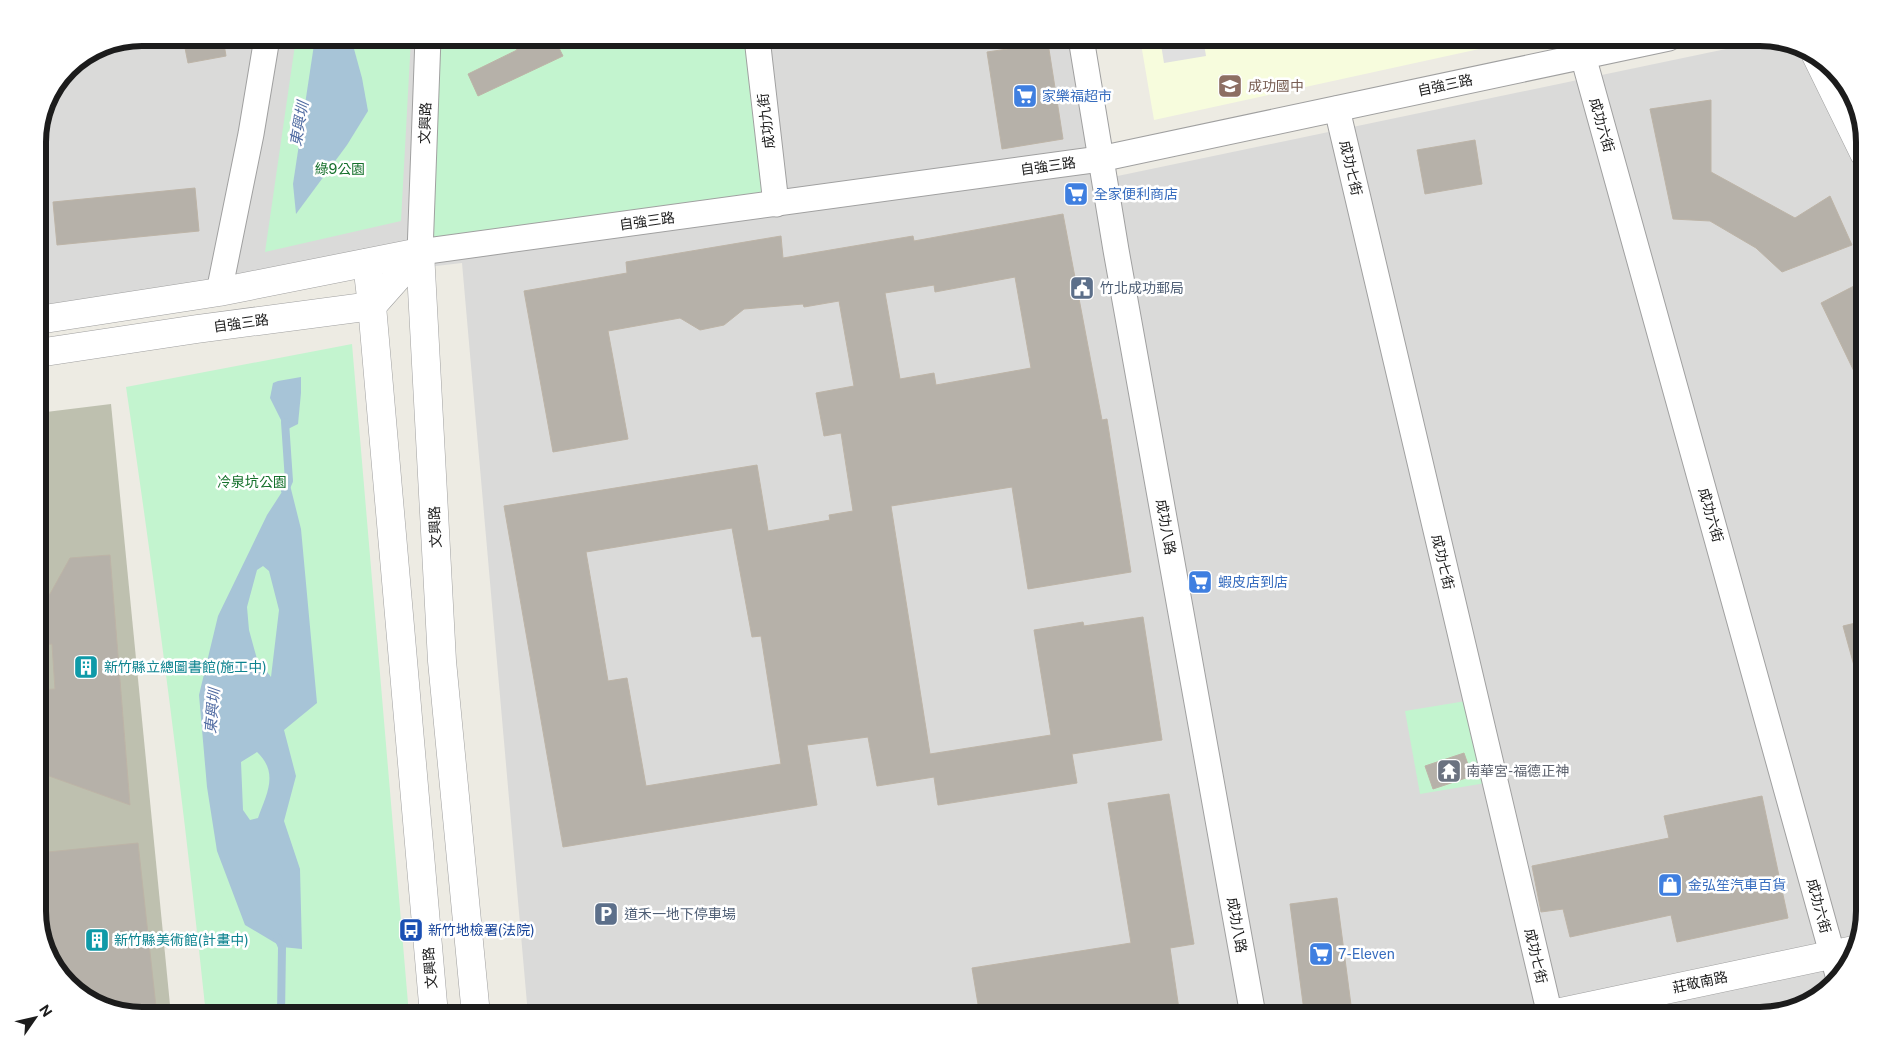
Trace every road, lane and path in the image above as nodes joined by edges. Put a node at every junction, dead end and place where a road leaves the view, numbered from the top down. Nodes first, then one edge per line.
1 (265, 46) edge
2 (428, 46) edge
3 (758, 46) edge
4 (1082, 46) edge
5 (1631, 46) edge
6 (1583, 56) junction
7 (1824, 71) edge
8 (1337, 108) junction
9 (1856, 137) edge
10 (1100, 159) junction
11 (776, 204) junction
12 (420, 252) junction
13 (367, 263) junction
14 (219, 292) junction
15 (372, 306) junction
16 (46, 319) edge
17 (46, 352) edge
18 (1842, 959) edge
19 (433, 1007) edge
20 (475, 1007) edge
21 (1251, 1007) edge
22 (1547, 1007) edge
23 (1591, 1007) edge

1 - 14 street
2 - 12 street, 文興路
3 - 11 street, 成功九街
4 - 10 street, 成功八路
5 - 6 street, 自強三路
6 - 8 street, 自強三路
6 - 18 street, 成功六街
7 - 9 street
8 - 10 street, 自強三路
8 - 22 street, 成功七街
10 - 11 street, 自強三路
10 - 21 street, 成功八路
11 - 12 street, 自強三路
12 - 13 street, 自強三路
12 - 15 street
12 - 20 street, 文興路
13 - 14 street, 自強三路
13 - 15 street, 文興路
14 - 16 street, 自強三路
15 - 17 street, 自強三路
15 - 19 street, 文興路
18 - 23 street, 莊敬南路

